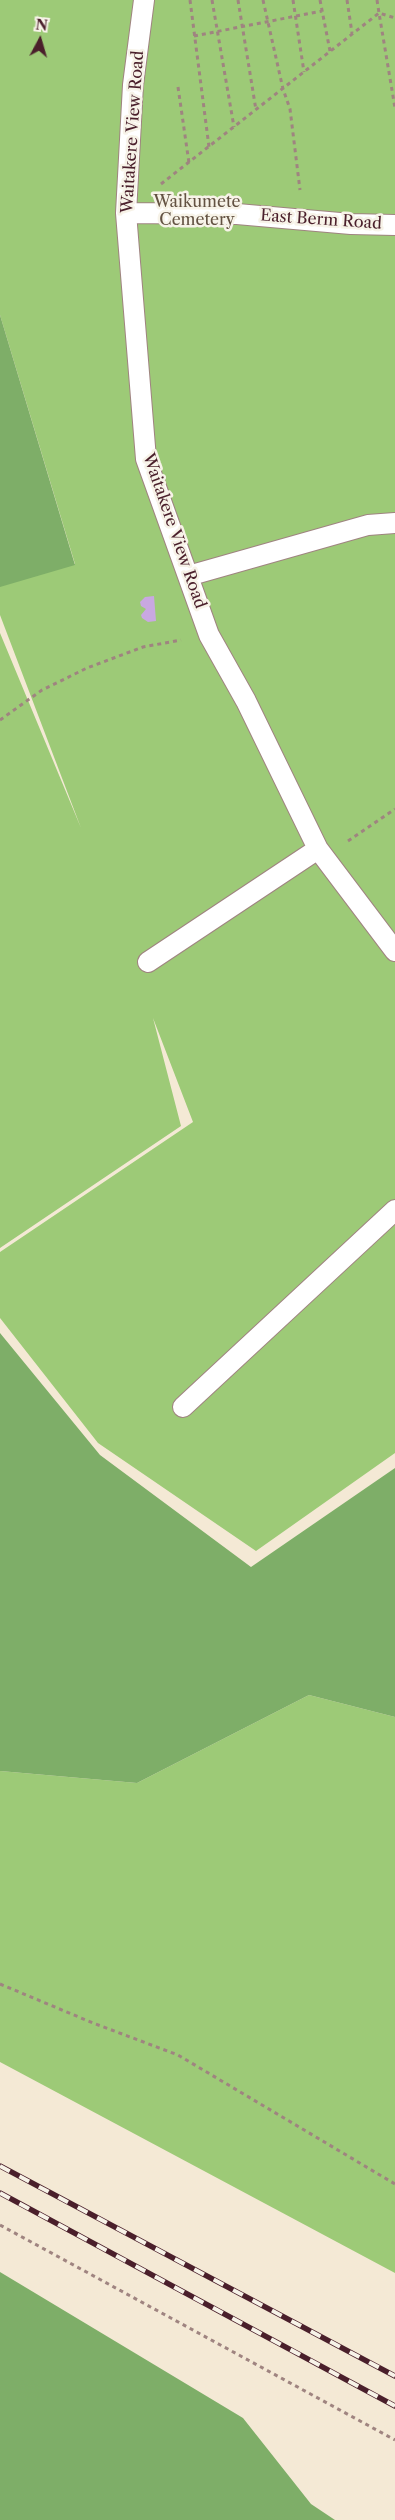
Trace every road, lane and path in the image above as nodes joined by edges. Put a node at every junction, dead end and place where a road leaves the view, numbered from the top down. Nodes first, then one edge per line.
1 (144, 0) edge
2 (190, 0) edge
3 (212, 0) edge
4 (238, 0) edge
5 (264, 0) edge
6 (293, 0) edge
7 (320, 0) edge
8 (347, 0) edge
9 (377, 0) edge
10 (322, 11) junction
11 (379, 12) junction
12 (296, 16) junction
13 (395, 18) edge
14 (268, 22) junction
15 (242, 26) junction
16 (218, 32) junction
17 (352, 33) junction
18 (194, 36) junction
19 (330, 51) junction
20 (304, 72) junction
21 (178, 87) dead end
22 (283, 89) junction
23 (395, 108) edge
24 (256, 110) junction
25 (234, 127) junction
26 (209, 147) junction
27 (189, 164) junction
28 (160, 185) dead end
29 (301, 194) dead end
30 (126, 213) junction
31 (395, 225) edge
32 (395, 523) edge
33 (188, 576) junction
34 (209, 635) junction
35 (0, 720) edge
36 (395, 809) edge
37 (344, 843) dead end
38 (318, 849) junction
39 (395, 950) edge
40 (148, 962) dead end
41 (395, 1210) edge
42 (183, 1407) dead end
43 (0, 1984) edge
44 (395, 2184) edge
45 (0, 2225) edge
46 (395, 2440) edge

1 - 30 lane, Waitakere View Road
2 - 18 path
3 - 16 path
4 - 15 path
5 - 14 path
6 - 12 path
7 - 10 path
8 - 17 path
9 - 11 path
10 - 12 path
10 - 19 path
11 - 13 path
11 - 17 path
11 - 23 path
12 - 14 path
12 - 20 path
14 - 15 path
14 - 22 path
15 - 16 path
15 - 24 path
16 - 18 path
16 - 25 path
17 - 19 path
18 - 26 path
19 - 20 path
20 - 22 path
21 - 27 path
22 - 24 path
22 - 29 path
24 - 25 path
25 - 26 path
26 - 27 path
27 - 28 path
30 - 31 lane, East Berm Road
30 - 33 lane, Waitakere View Road
32 - 33 lane
33 - 34 lane, Waitakere View Road
34 - 35 path
34 - 38 lane, Waitakere View Road
36 - 37 path
38 - 39 lane, Waitakere View Road
38 - 40 lane
41 - 42 lane
43 - 44 path
45 - 46 path

